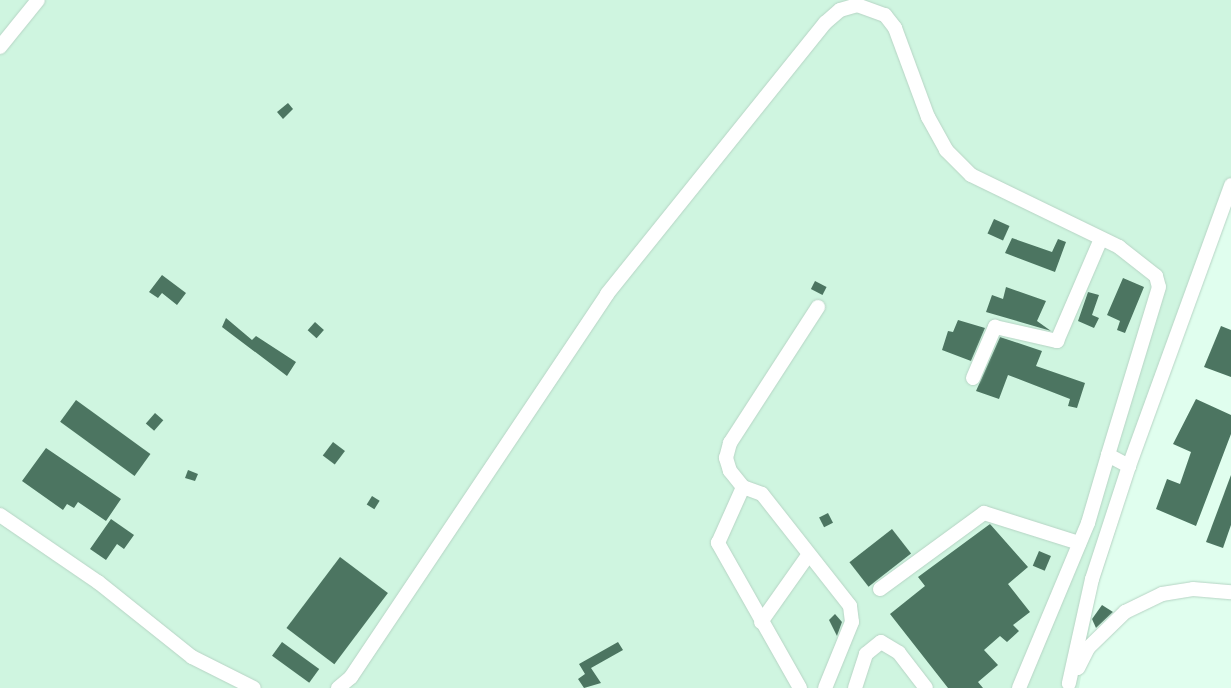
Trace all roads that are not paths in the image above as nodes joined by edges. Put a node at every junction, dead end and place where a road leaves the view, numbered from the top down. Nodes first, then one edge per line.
1 (38, 0) edge
2 (0, 47) edge
3 (1231, 185) edge
4 (1101, 239) junction
5 (818, 306) dead end
6 (973, 378) dead end
7 (1108, 455) junction
8 (1129, 466) junction
9 (743, 487) junction
10 (0, 515) edge
11 (1080, 543) junction
12 (809, 554) junction
13 (880, 589) dead end
14 (1231, 592) edge
15 (761, 622) junction
16 (1069, 686) edge
17 (254, 688) edge
18 (338, 688) edge
19 (800, 688) edge
20 (826, 688) edge
21 (854, 688) edge
22 (926, 688) edge
23 (1019, 688) edge

1 - 2 lane
3 - 8 lane
4 - 6 lane
4 - 7 lane
4 - 18 lane
5 - 9 lane
7 - 8 lane
7 - 11 lane
8 - 16 lane
9 - 12 lane
9 - 15 lane
10 - 17 lane
11 - 13 lane
11 - 23 lane
12 - 15 lane
12 - 20 lane
14 - 16 lane
15 - 19 lane
21 - 22 lane

